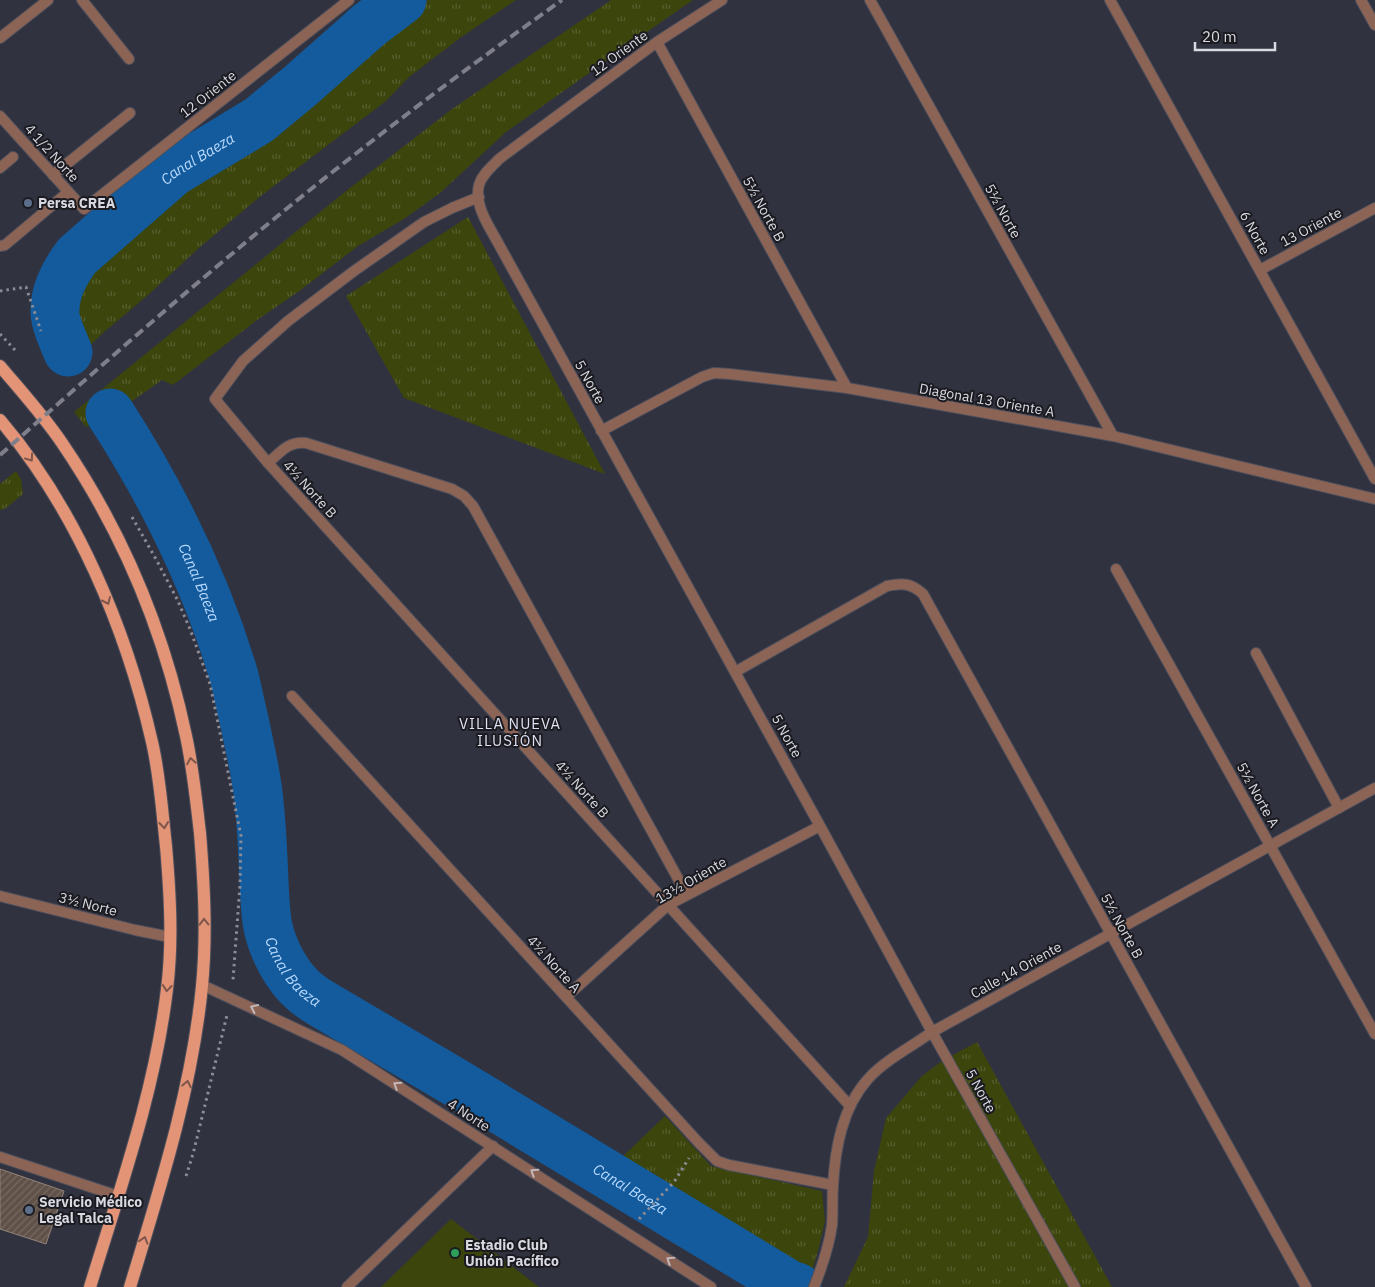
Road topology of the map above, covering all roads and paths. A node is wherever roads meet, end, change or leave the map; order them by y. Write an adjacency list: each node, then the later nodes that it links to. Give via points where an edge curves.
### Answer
1 (48, 0): 9 (street)
2 (82, 0): 11 (street)
3 (349, 0): 20 (street, 12 Oriente)
4 (722, 0): 10 (street, 12 Oriente)
5 (870, 0): 29 (street, 5½ Norte)
6 (1110, 0): 22 (street, 6 Norte)
7 (1361, 0): 8 (street)
8 (1375, 25)
9 (0, 38)
10 (657, 42): 18 (street, 12 Oriente, via 499,159 479,185); 26 (street, 5½ Norte B)
11 (129, 59)
12 (130, 113): 16 (street)
13 (0, 116): 16 (street, 4 1/2 Norte)
14 (13, 157): 15 (street)
15 (0, 168)
16 (53, 175): 17 (street, 4 1/2 Norte)
17 (68, 192): 20 (street, 4 1/2 Norte); 21 (street, via 6,245)
18 (479, 197): 28 (street, 5 Norte, via 493,234); 30 (street, 4½ Norte B, via 424,222 288,321 243,361 215,399)
19 (1375, 208): 22 (street, 13 Oriente)
20 (84, 209)
21 (0, 246)
22 (1260, 270): 31 (street, 6 Norte)
23 (0, 291): 24 (path, via 26,287)
24 (41, 330)
25 (0, 366): 46 (main road, one-way to 25, via 204,877 194,782 187,736 162,645 128,561 85,479 45,420)
26 (847, 388): 28 (street, Diagonal 13 Oriente A, via 714,373); 29 (street, Diagonal 13 Oriente A)
27 (0, 420): 45 (main road, one-way to 45, via 32,462 72,527 114,615 129,656 160,786 169,878)
28 (602, 431): 35 (street, 5 Norte)
29 (1113, 436): 32 (street, Diagonal 13 Oriente A)
30 (268, 463): 41 (street, via 297,442 452,489 464,496 473,506); 43 (street, 4½ Norte B)
31 (1375, 478)
32 (1375, 499)
33 (1116, 569): 40 (street, 5½ Norte A)
34 (1256, 652): 38 (street)
35 (735, 672): 39 (street, 5 Norte); 44 (street, 5½ Norte B, via 887,586 908,584 916,588 923,594)
36 (292, 696): 47 (street, 4½ Norte A)
37 (1375, 788): 38 (street, Calle 14 Oriente)
38 (1339, 808): 40 (street, Calle 14 Oriente)
39 (820, 826): 41 (street, 13½ Oriente); 48 (street, 5 Norte)
40 (1270, 846): 44 (street, Calle 14 Oriente); 49 (street, 5½ Norte A)
41 (687, 894): 43 (street, 13½ Oriente)
42 (0, 896): 45 (street, 3½ Norte)
43 (668, 905): 47 (street, 13½ Oriente); 50 (street, 4½ Norte B)
44 (1110, 934): 48 (street, Calle 14 Oriente); 63 (street, 5½ Norte B)
45 (170, 936): 55 (main road, one-way to 55, via 162,1028 152,1079)
46 (202, 985): 52 (street, 4 Norte, one-way to 46, via 342,1050); 58 (main road, one-way to 46, via 178,1122)
47 (566, 997): 51 (street, 4½ Norte A)
48 (932, 1032): 50 (street, Calle 14 Oriente, via 881,1067); 62 (street, 5 Norte)
49 (1375, 1034)
50 (850, 1106): 54 (street, Calle 14 Oriente, via 839,1138)
51 (699, 1143): 54 (street, 4½ Norte A, via 717,1161 729,1165); 56 (path, via 674,1182)
52 (494, 1146): 56 (street, 4 Norte, one-way to 52); 59 (street)
53 (0, 1157): 55 (street)
54 (832, 1186): 61 (street, Calle 14 Oriente, via 832,1224 825,1260)
55 (118, 1196): 57 (main road)
56 (627, 1232): 60 (street, 4 Norte, one-way to 56)
57 (90, 1287)
58 (130, 1287)
59 (346, 1287)
60 (711, 1287)
61 (814, 1287)
62 (1075, 1287)
63 (1306, 1287)

